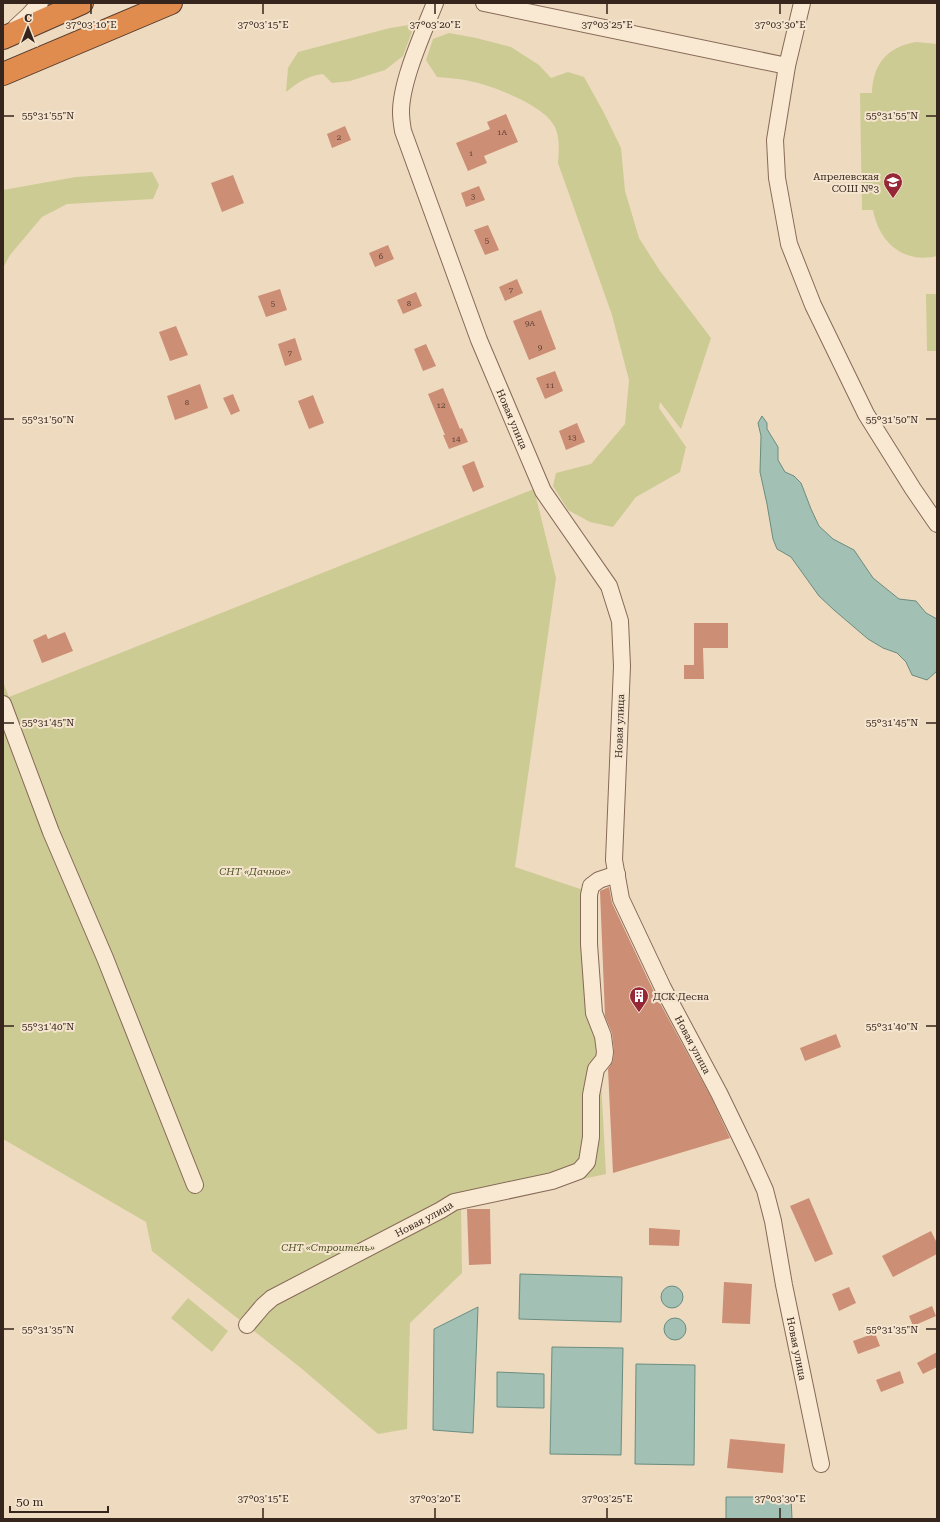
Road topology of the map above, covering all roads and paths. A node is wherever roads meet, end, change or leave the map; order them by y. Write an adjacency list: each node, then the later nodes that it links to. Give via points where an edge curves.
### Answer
1 (40, 3): 7 (street, via 30,15)
2 (82, 3): 7 (highway)
3 (171, 3): 9 (highway)
4 (435, 3): 12 (street, Новая улица, via 411,64 401,112 403,131 479,340 543,491 609,586 620,621 622,666 614,860)
5 (484, 3): 8 (street)
6 (802, 3): 8 (street)
7 (3, 37)
8 (787, 66): 10 (street, via 775,140 777,178 789,244 813,305 866,414 912,489)
9 (3, 74)
10 (937, 524)
11 (3, 704): 13 (street, via 51,832 105,958)
12 (617, 874): 14 (street, Новая улица, via 599,880 591,886 589,895 589,944 594,1013 603,1036 605,1052 596,1069 591,1096 588,1162 579,1171 552,1181 454,1202 272,1298); 15 (street, Новая улица, via 621,899 628,916 719,1093 765,1190)
13 (195, 1185)
14 (247, 1325)
15 (821, 1464)

